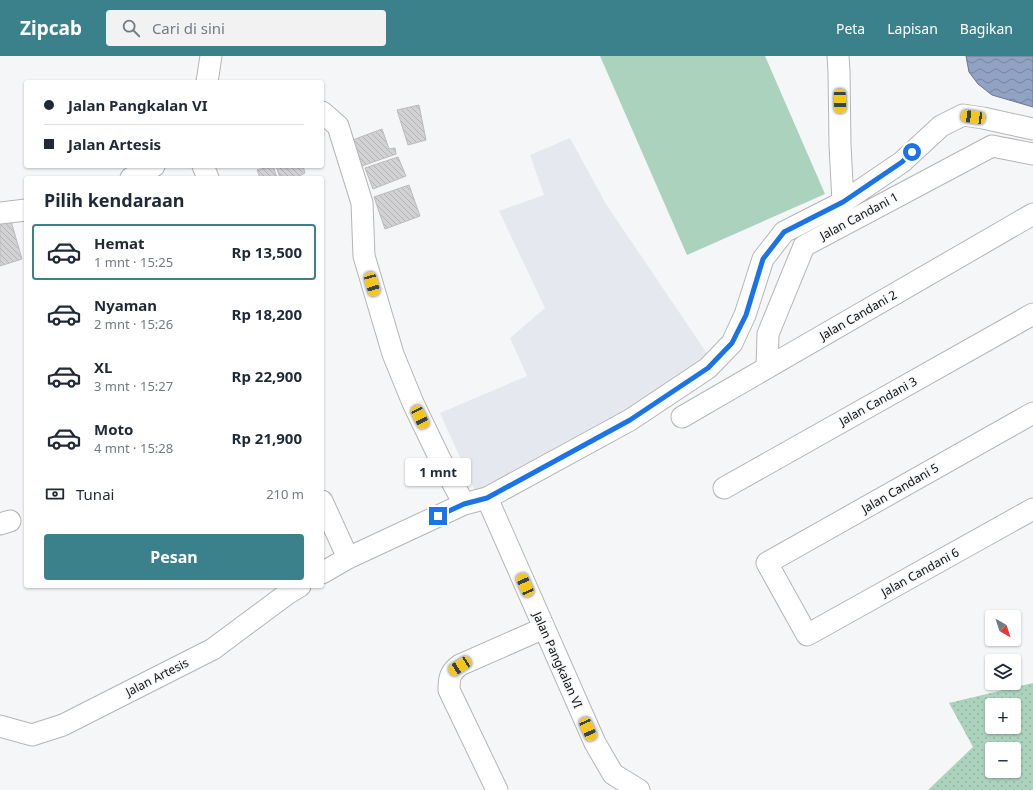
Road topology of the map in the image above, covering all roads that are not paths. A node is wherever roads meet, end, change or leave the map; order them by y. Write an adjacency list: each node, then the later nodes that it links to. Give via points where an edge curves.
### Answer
1 (211, 56): 3 (street)
2 (838, 56): 9 (street)
3 (207, 80)
4 (324, 114): 19 (street, via 338,126 362,203 364,256 393,354 413,403)
5 (1033, 129): 9 (street, via 963,115 941,126 902,162)
6 (1033, 154): 14 (street, Jalan Candani 1, via 992,146 804,246 768,334)
7 (150, 168): 8 (street)
8 (135, 176)
9 (843, 202): 18 (street, via 784,232 763,259 746,315 732,343 708,368 630,420)
10 (24, 210): 11 (street)
11 (0, 213)
12 (1033, 214): 14 (street, Jalan Candani 2)
13 (1033, 314): 17 (street, Jalan Candani 3)
14 (767, 368): 16 (street, Jalan Candani 2)
15 (1033, 413): 26 (street, Jalan Candani 5, via 767,563)
16 (682, 417)
17 (724, 488)
18 (487, 498): 19 (street); 25 (street, Jalan Pangkalan VI)
19 (464, 504): 22 (street)
20 (324, 505): 22 (street)
21 (1033, 509): 26 (street, Jalan Candani 6)
22 (348, 558): 23 (street)
23 (324, 572)
24 (290, 589): 27 (street, Jalan Artesis, via 213,649 63,724 32,735)
25 (544, 628): 28 (street, via 460,666 453,670 449,679 449,690); 29 (street, Jalan Pangkalan VI, via 595,743 613,774)
26 (807, 635)
27 (0, 726)
28 (497, 790)
29 (640, 790)

